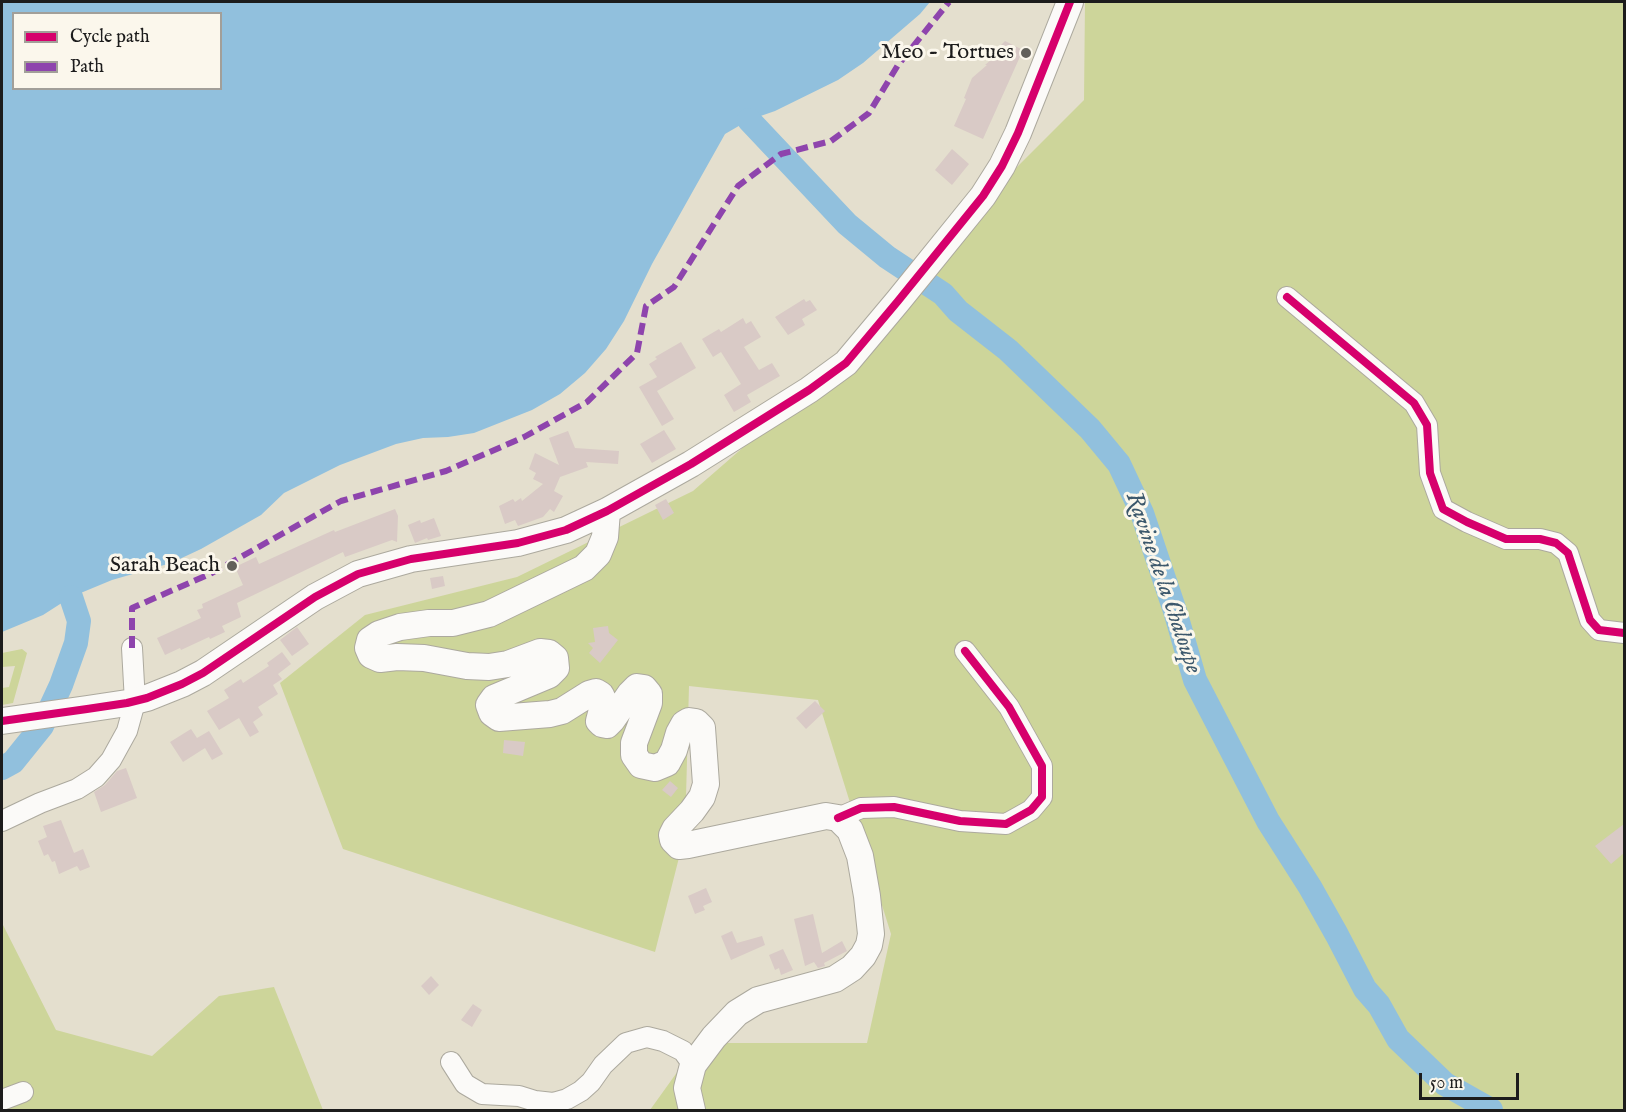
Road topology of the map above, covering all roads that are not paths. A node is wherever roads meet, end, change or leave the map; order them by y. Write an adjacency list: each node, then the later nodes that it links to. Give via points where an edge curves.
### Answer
1 (1070, 2): 3 (main road, via 1002,166 983,196 846,363 691,464)
2 (1287, 297): 4 (street, via 1414,403 1427,425 1430,473 1443,509 1506,539 1556,543 1568,553 1590,620 1599,630)
3 (607, 512): 7 (main road, via 566,530 518,543 411,559 358,574 315,597 203,673); 9 (main road, via 605,537 598,554 584,568 489,614 453,623 400,627 380,634 370,640 371,656 489,667 540,652 555,658 556,668 549,675 494,698 489,705 499,718 562,711 596,692 604,702 599,721 607,725 630,694 637,687 644,688 649,703 634,742 634,755 641,765 656,768 667,763 684,724 696,722 702,728 706,784 702,797 672,835 679,846 826,816)
4 (1624, 633)
5 (132, 648): 7 (street)
6 (965, 651): 9 (street, via 1009,707 1042,766 1042,797 1031,810 1006,824 960,821 894,807 861,808)
7 (131, 703): 8 (main road); 10 (street, via 127,731 96,777)
8 (2, 721)
9 (838, 818): 12 (main road, via 850,830 860,856 871,934 863,956 835,979 758,1000 737,1013)
10 (2, 821)
11 (451, 1062): 12 (street, via 465,1084 482,1094 553,1103 581,1091 626,1043 647,1037 683,1051)
12 (693, 1065): 15 (main road, via 687,1088)
13 (23, 1092): 14 (street)
14 (2, 1100)
15 (692, 1110)

